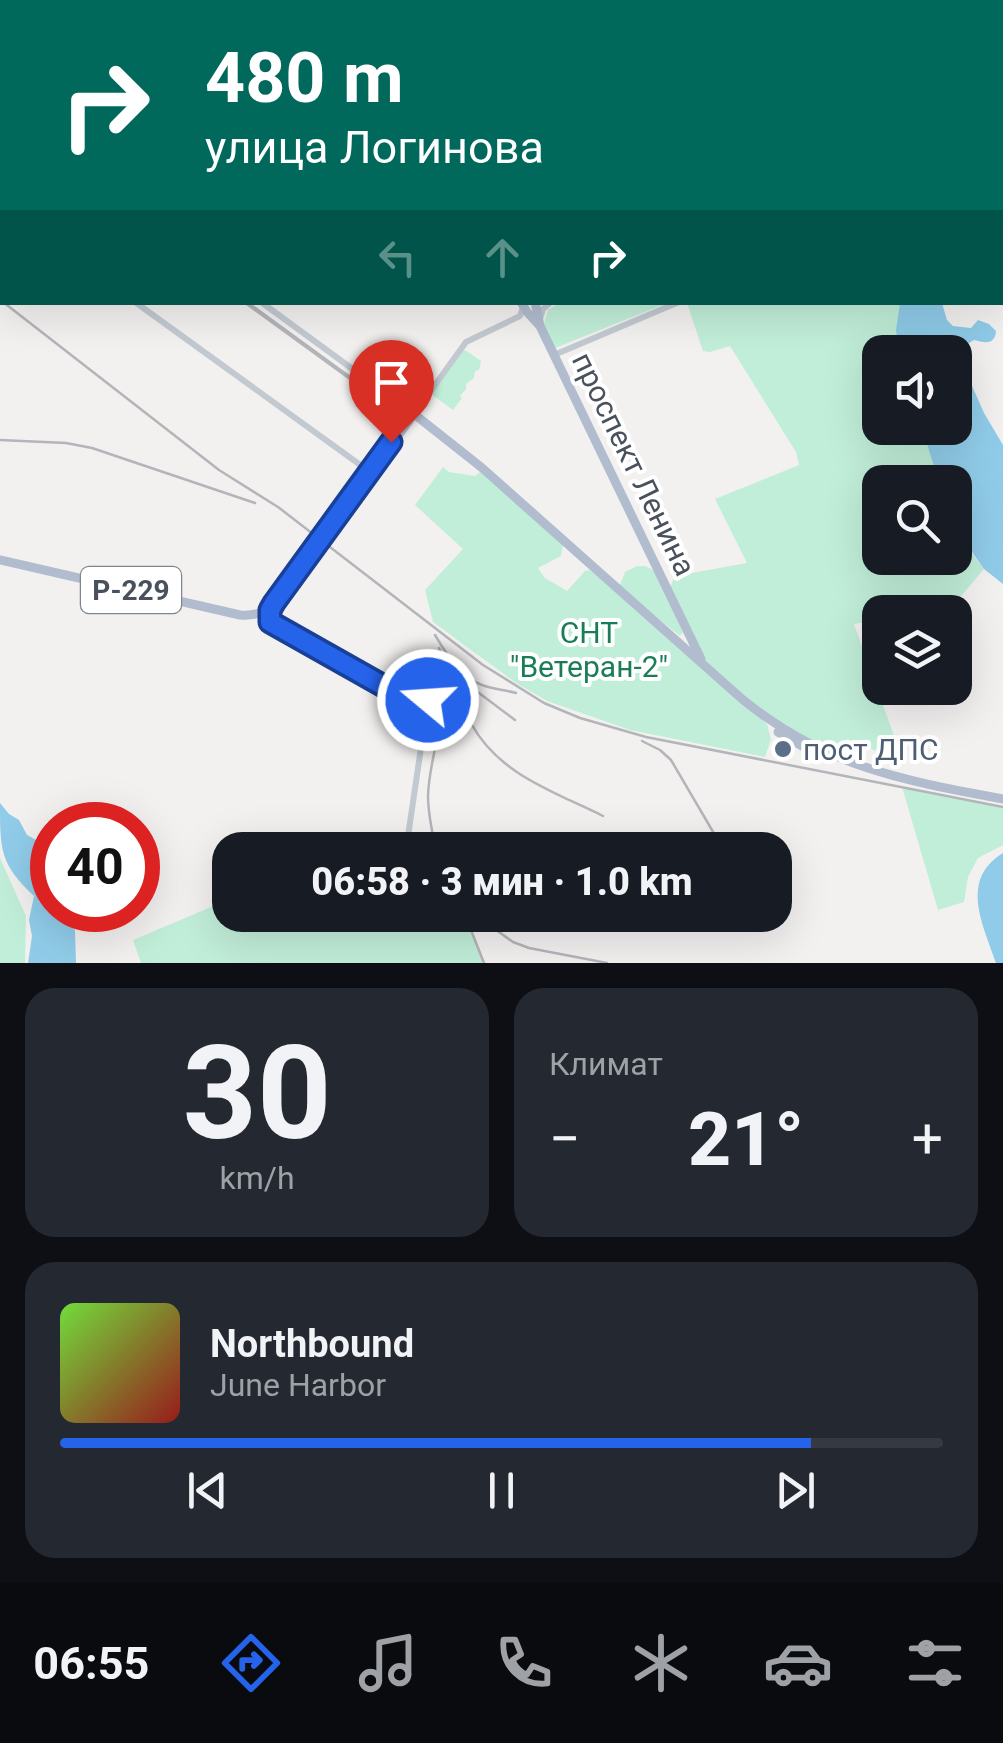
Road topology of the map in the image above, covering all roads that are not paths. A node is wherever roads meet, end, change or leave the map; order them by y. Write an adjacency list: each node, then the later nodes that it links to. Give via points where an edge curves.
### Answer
1 (140, 305): 10 (street)
2 (265, 305): 9 (street)
3 (522, 305): 6 (street, via 520,316); 7 (main road, проспект Ленина)
4 (543, 305): 7 (main road, проспект Ленина)
5 (672, 305): 8 (street)
6 (508, 322): 7 (street, via 524,318); 9 (street, via 466,342)
7 (540, 326): 8 (main road, проспект Ленина)
8 (554, 355): 16 (main road, проспект Ленина)
9 (414, 414): 10 (main road, Р-229); 16 (main road, via 671,636)
10 (370, 472): 12 (main road, Р-229)
11 (0, 560): 14 (main road, Р-229)
12 (274, 603): 13 (main road, Р-229); 15 (street)
13 (263, 612): 14 (main road, Р-229); 15 (street)
14 (248, 615): 15 (street)
15 (270, 622): 18 (street, via 387,688 428,698)
16 (686, 638): 17 (main road, via 708,669 797,741 862,768)
17 (1003, 799)
18 (409, 832)

